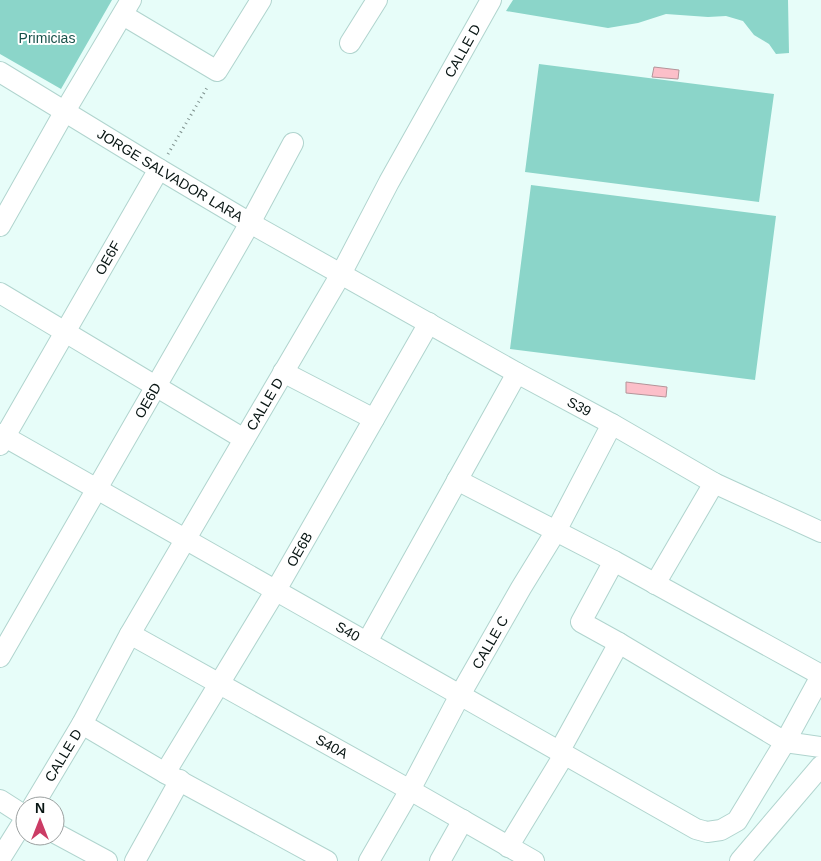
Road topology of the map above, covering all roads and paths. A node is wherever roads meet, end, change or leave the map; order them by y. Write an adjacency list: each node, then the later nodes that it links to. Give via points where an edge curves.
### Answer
1 (261, 0): 6 (street)
2 (377, 0): 5 (street)
3 (491, 0): 13 (street, CALLE D)
4 (127, 8): 6 (street); 8 (street)
5 (350, 42)
6 (217, 71): 10 (path)
7 (0, 72): 8 (street, JORGE SALVADOR LARA)
8 (65, 111): 10 (street, JORGE SALVADOR LARA); 12 (street)
9 (293, 143): 11 (street, OE6D)
10 (158, 169): 11 (street, JORGE SALVADOR LARA); 16 (street, OE6F)
11 (250, 223): 13 (street, JORGE SALVADOR LARA); 19 (street, OE6D)
12 (0, 226)
13 (341, 274): 15 (street, S39); 17 (street, CALLE D)
14 (0, 293): 16 (street)
15 (429, 323): 18 (street, S39); 20 (street, OE6B)
16 (66, 332): 19 (street); 22 (street, OE6F)
17 (283, 372): 20 (street); 23 (street, CALLE D)
18 (517, 373): 21 (street, S39); 24 (street)
19 (156, 386): 23 (street); 26 (street, OE6D)
20 (374, 419): 32 (street, OE6B)
21 (612, 424): 25 (street, S39); 27 (street, CALLE C)
22 (2, 439): 26 (street, S40)
23 (244, 439): 29 (street, CALLE D)
24 (457, 480): 27 (street); 34 (street)
25 (714, 483): 28 (street, S39); 31 (street)
26 (97, 489): 29 (street, S40); 36 (street, OE6D)
27 (556, 532): 30 (street); 39 (street, CALLE C)
28 (821, 532)
29 (185, 539): 32 (street, S40); 33 (street, CALLE D)
30 (614, 561): 31 (street); 35 (street, via 581,622)
31 (655, 584): 37 (street)
32 (276, 590): 34 (street, S40); 38 (street, OE6B)
33 (130, 634): 38 (street, S40A); 40 (street, CALLE D)
34 (367, 642): 39 (street, S40)
35 (619, 643): 41 (street); 43 (street)
36 (0, 657)
37 (821, 675): 41 (street)
38 (219, 682): 45 (street, OE6B); 46 (street, S40A)
39 (460, 695): 43 (street, S40); 46 (street, CALLE C)
40 (82, 724): 45 (street); 47 (street, CALLE D)
41 (785, 742): 42 (street); 43 (street, S40, via 737,821 721,830 707,832 696,829)
42 (821, 747)
43 (562, 753): 53 (street)
44 (821, 766): 61 (street)
45 (173, 777): 56 (street, OE6B); 57 (street)
46 (410, 790): 50 (street, S40A); 58 (street, CALLE C)
47 (39, 796)
48 (0, 800): 49 (street)
49 (15, 811)
50 (463, 820): 53 (street, S40A); 59 (street)
51 (15, 834): 54 (street)
52 (65, 838): 55 (street)
53 (508, 847): 60 (street, S40A)
54 (0, 859)
55 (107, 861)
56 (135, 861)
57 (327, 861)
58 (369, 861)
59 (440, 861)
60 (534, 861)
61 (740, 861)

